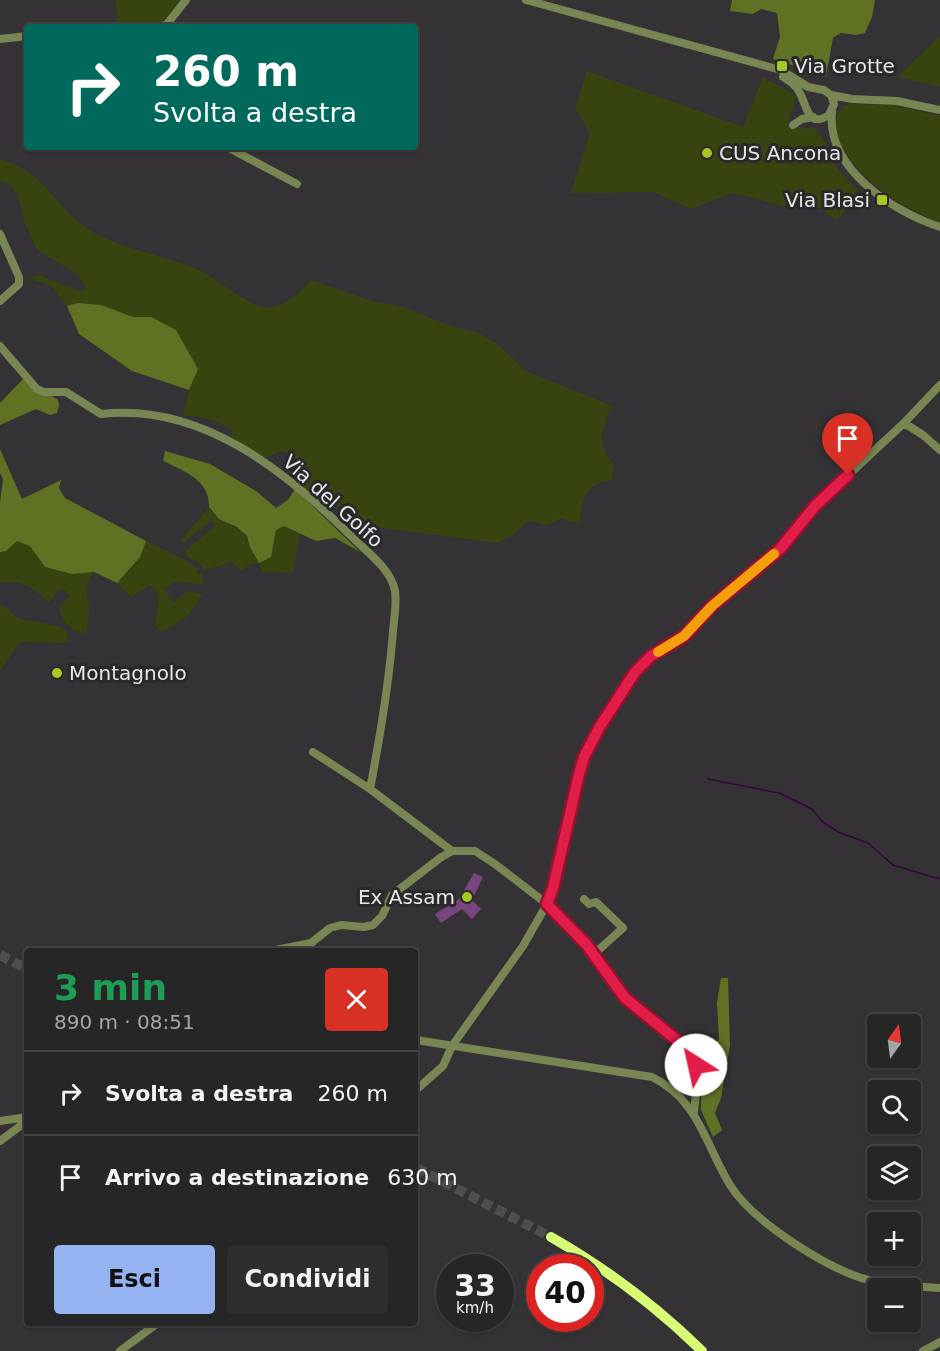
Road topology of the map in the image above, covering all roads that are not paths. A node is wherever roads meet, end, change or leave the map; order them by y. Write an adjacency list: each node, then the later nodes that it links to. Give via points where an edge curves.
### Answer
1 (186, 0): 3 (street)
2 (526, 0): 6 (street)
3 (167, 24)
4 (24, 36): 5 (street)
5 (0, 39)
6 (771, 68): 7 (street); 10 (street, via 796,87)
7 (819, 89): 8 (street); 10 (street, via 810,92)
8 (831, 95): 9 (street); 11 (street)
9 (852, 99): 11 (street); 12 (street, via 897,101)
10 (804, 104): 13 (street); 13 (street, via 793,125 802,119)
11 (833, 110): 13 (street, via 827,117); 14 (street)
12 (940, 111)
13 (816, 118): 14 (street)
14 (833, 139): 17 (street, via 842,159 860,180 914,217)
15 (233, 150): 16 (street)
16 (297, 184)
17 (940, 227)
18 (0, 234): 19 (street, via 20,277 19,284)
19 (0, 301)
20 (0, 346): 25 (street, Via del Golfo, via 37,389 66,392 101,414 125,411 196,425 258,458 291,481 389,575 396,593 392,640)
21 (940, 385): 22 (street)
22 (904, 423): 23 (street); 28 (street, via 815,506 780,549 712,606 684,636 651,656 635,672 584,757)
23 (940, 450)
24 (313, 752): 25 (street)
25 (370, 789): 26 (street)
26 (452, 852): 28 (street, via 475,851); 29 (street, via 392,895 373,925 341,925 330,928 311,943)
27 (584, 899): 30 (street, via 589,904 596,902 623,928)
28 (547, 904): 30 (street); 32 (street, via 523,946)
29 (286, 948)
30 (594, 954): 34 (street, via 630,1004 678,1040 693,1057)
31 (418, 1040): 32 (street)
32 (452, 1046): 33 (street, via 443,1066); 34 (street, via 652,1077 669,1085)
33 (418, 1088)
34 (694, 1112): 40 (street, via 732,1188 777,1232 858,1277)
35 (24, 1119): 36 (street)
36 (0, 1121)
37 (24, 1121): 38 (street)
38 (0, 1141)
39 (551, 1237): 44 (highway, via 626,1284)
40 (940, 1288)
41 (154, 1326): 43 (street)
42 (940, 1342): 45 (street)
43 (120, 1351)
44 (702, 1351)
45 (923, 1351)

